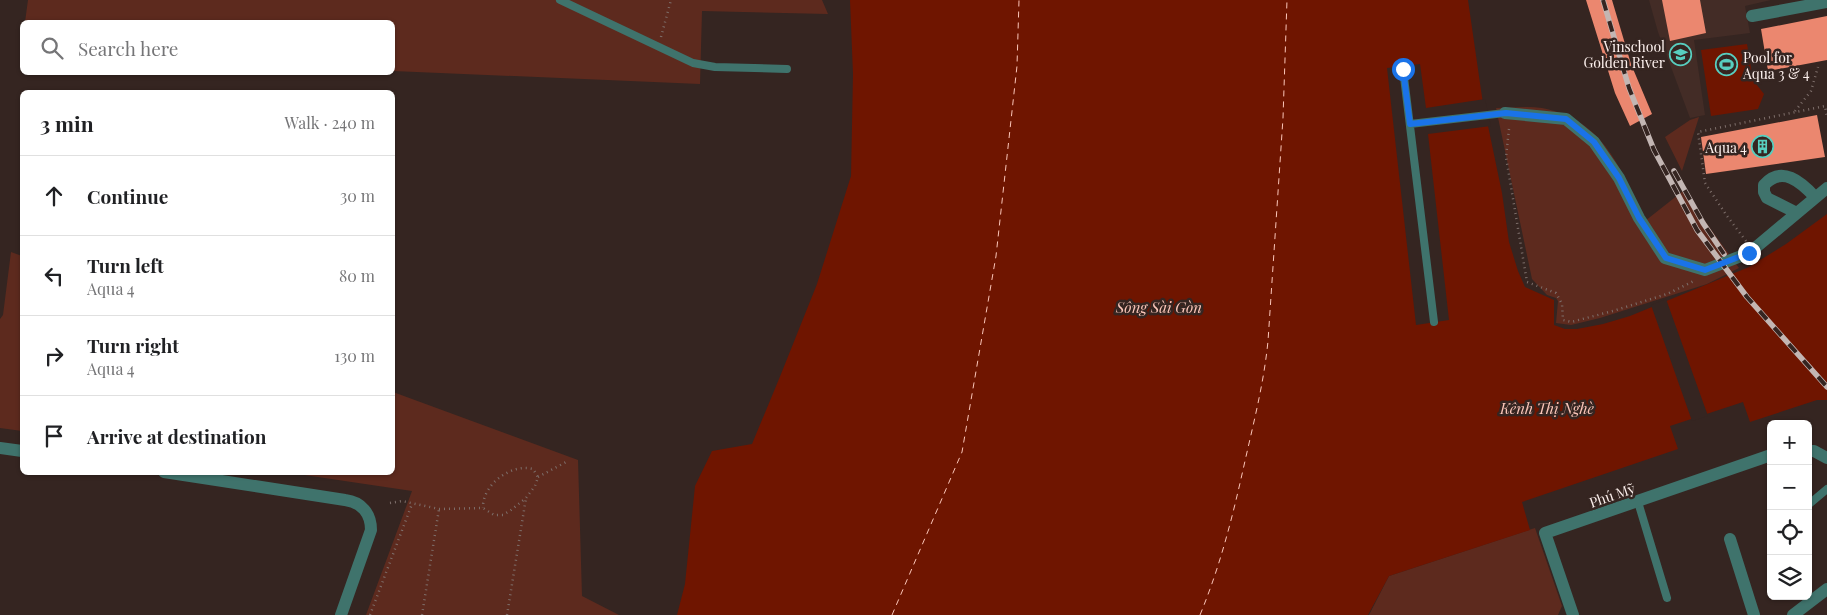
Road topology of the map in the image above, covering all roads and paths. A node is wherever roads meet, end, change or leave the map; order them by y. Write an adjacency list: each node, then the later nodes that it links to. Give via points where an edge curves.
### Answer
1 (560, 0): 5 (lane)
2 (671, 0): 5 (path)
3 (1827, 2): 4 (street)
4 (1752, 16)
5 (657, 47): 7 (lane, via 704,66)
6 (1818, 67): 9 (path, via 1811,91)
7 (787, 69)
8 (1403, 69): 12 (lane)
9 (1794, 112): 11 (path, via 1825,106); 17 (path, via 1698,132 1705,183)
10 (1506, 113): 12 (lane); 16 (street, via 1566,119 1594,142 1666,258 1705,270 1749,253)
11 (1827, 117)
12 (1410, 124): 19 (lane)
13 (1509, 129): 18 (path, via 1506,158 1527,282 1556,293 1562,304 1563,320 1571,322 1667,294)
14 (1827, 188): 15 (street)
15 (1816, 197): 16 (street); 16 (street, via 1790,176 1770,178 1764,185 1767,198)
16 (1797, 213)
17 (1751, 247)
18 (1699, 278)
19 (1434, 322)
20 (0, 448): 21 (street)
21 (20, 451)
22 (1812, 452): 24 (street)
23 (1767, 456): 30 (street, Phú Mỹ)
24 (1827, 458)
25 (568, 461): 27 (path)
26 (184, 475): 41 (street, via 351,500 362,506 369,516 372,530)
27 (538, 477): 29 (path); 34 (path, via 533,469 524,467 509,472 494,483 483,498)
28 (1827, 489): 31 (lane)
29 (526, 498): 34 (path, via 503,515); 44 (path)
30 (1638, 502): 38 (lane); 39 (street, Phú Mỹ, via 1545,533)
31 (1812, 502)
32 (390, 503): 33 (path, via 402,501)
33 (412, 504): 35 (path); 42 (path)
34 (483, 508): 35 (path)
35 (439, 509): 43 (path)
36 (1730, 538): 45 (street)
37 (1827, 589): 40 (street)
38 (1667, 598)
39 (1569, 613)
40 (1797, 614)
41 (341, 615)
42 (370, 615)
43 (422, 615)
44 (507, 615)
45 (1754, 615)

